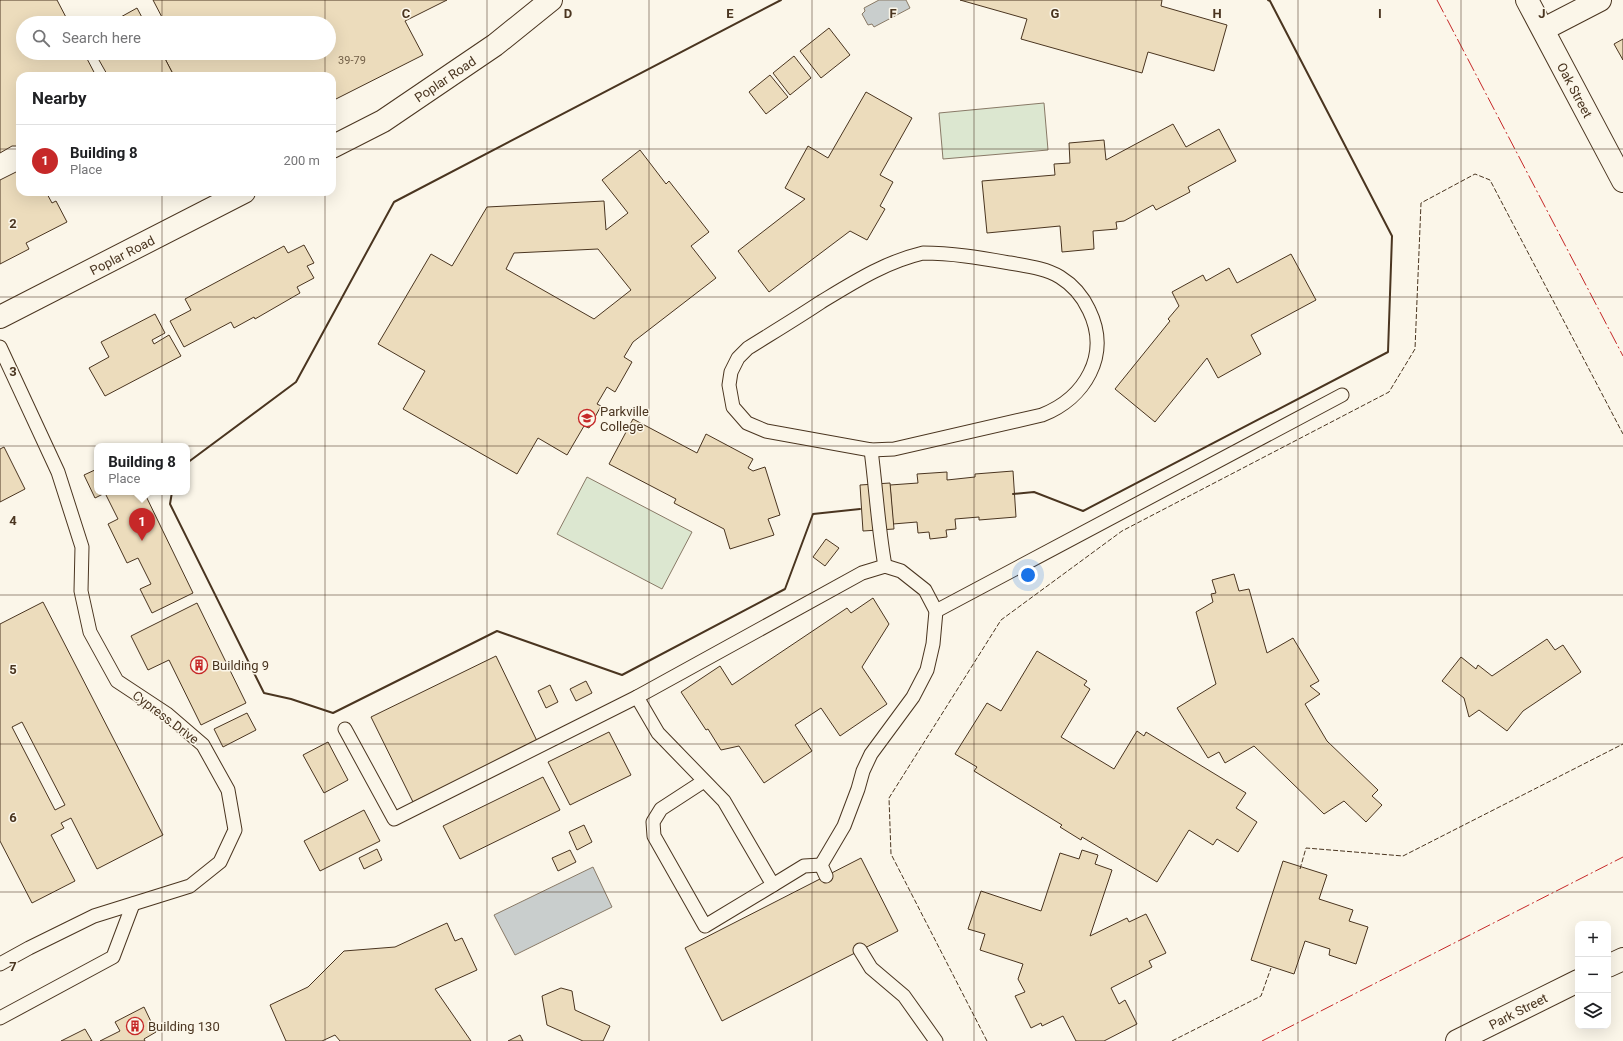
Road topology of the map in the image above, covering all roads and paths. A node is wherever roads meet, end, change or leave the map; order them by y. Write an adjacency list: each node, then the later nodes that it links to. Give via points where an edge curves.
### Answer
1 (550, 0): 5 (street, Poplar Road, via 495,45 382,121)
2 (1527, 0): 4 (street, Oak Street)
3 (1600, 0): 4 (street)
4 (1544, 29): 6 (street, Oak Street)
5 (336, 145)
6 (1623, 181)
7 (236, 196): 8 (street, Poplar Road)
8 (0, 317)
9 (0, 347): 18 (lane, Cypress Drive, via 61,480 82,547 81,591 90,632 117,681 166,714 203,745 228,790 235,830 220,862 190,886)
10 (1342, 395): 13 (lane)
11 (870, 450): 11 (lane, via 766,431 747,423 734,407 730,396 731,372 738,358 748,348 862,277 899,260 923,253 946,253 1036,268 1059,276 1079,293 1092,316 1098,348 1086,379 1068,402 1028,419 928,443); 12 (lane)
12 (885, 566): 13 (lane, via 901,571 926,590); 14 (lane, via 862,573)
13 (936, 611): 17 (lane, via 933,644 927,670 913,697 871,754 844,826 824,870 804,866)
14 (638, 697): 15 (lane, via 394,819); 16 (lane, via 658,733)
15 (345, 729)
16 (704, 781): 17 (lane, via 724,801); 17 (lane, via 662,809 653,822 654,836 705,926)
17 (773, 885)
18 (133, 904): 21 (lane, Cypress Drive, via 94,916); 24 (lane, via 113,957)
19 (860, 950): 25 (lane, via 871,968 904,996)
20 (1623, 958): 22 (street)
21 (0, 964)
22 (1611, 964)
23 (1575, 982): 26 (street, Park Street)
24 (0, 1018)
25 (936, 1041)
26 (1457, 1041)

